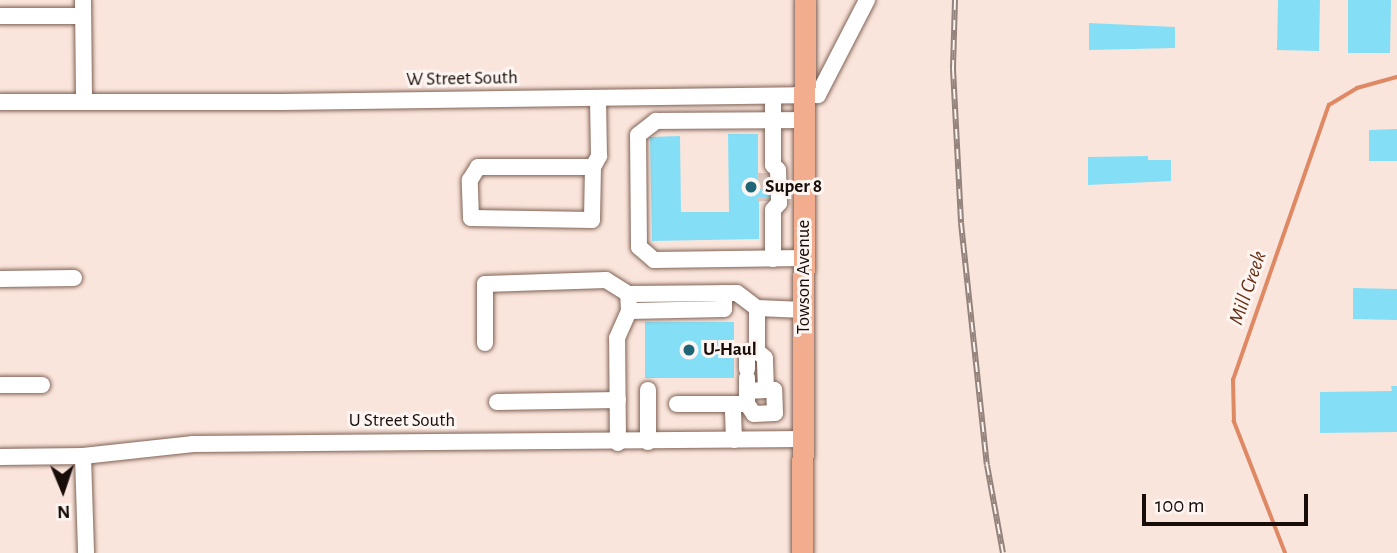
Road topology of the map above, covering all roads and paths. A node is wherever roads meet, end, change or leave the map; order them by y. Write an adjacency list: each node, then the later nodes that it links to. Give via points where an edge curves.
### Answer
1 (805, 0): 6 (main road, Towson Avenue)
2 (867, 0): 6 (street, via 818,95)
3 (83, 8): 4 (street); 8 (street)
4 (0, 16)
5 (773, 96): 6 (street, W Street South); 7 (street, W Street South); 11 (street)
6 (805, 96): 10 (main road, Towson Avenue)
7 (598, 98): 8 (street, W Street South); 12 (street, via 599,156)
8 (84, 101): 9 (street, W Street South)
9 (0, 102)
10 (805, 120): 11 (street); 13 (main road, Towson Avenue)
11 (773, 121): 14 (street, via 769,169 778,170 779,203 770,205); 14 (street, via 656,121 638,135 639,247 654,260)
12 (593, 167): 12 (street, via 478,167 470,180 471,218 592,220)
13 (804, 258): 14 (street); 19 (main road, Towson Avenue)
14 (773, 259)
15 (74, 278): 16 (street)
16 (0, 279)
17 (628, 302): 18 (street, via 737,293); 20 (street, via 607,281 485,284); 27 (street, via 617,338)
18 (757, 308): 19 (street); 21 (street)
19 (804, 310): 30 (main road, Towson Avenue)
20 (485, 343)
21 (757, 351): 24 (street, via 747,355); 26 (street, via 765,358)
22 (0, 385): 23 (street)
23 (42, 385)
24 (744, 389): 26 (street); 26 (street, via 754,414 775,413 774,390); 29 (street); 31 (street)
25 (648, 390): 32 (street)
26 (765, 390)
27 (618, 401): 28 (street); 33 (street)
28 (497, 402)
29 (677, 404)
30 (804, 439): 31 (street, U Street South); 37 (main road, Towson Avenue)
31 (734, 440): 32 (street, U Street South)
32 (648, 442): 33 (street, U Street South)
33 (618, 443): 34 (street, U Street South, via 193,444)
34 (83, 456): 35 (street, U Street South); 36 (street)
35 (0, 457)
36 (86, 553)
37 (802, 553)

